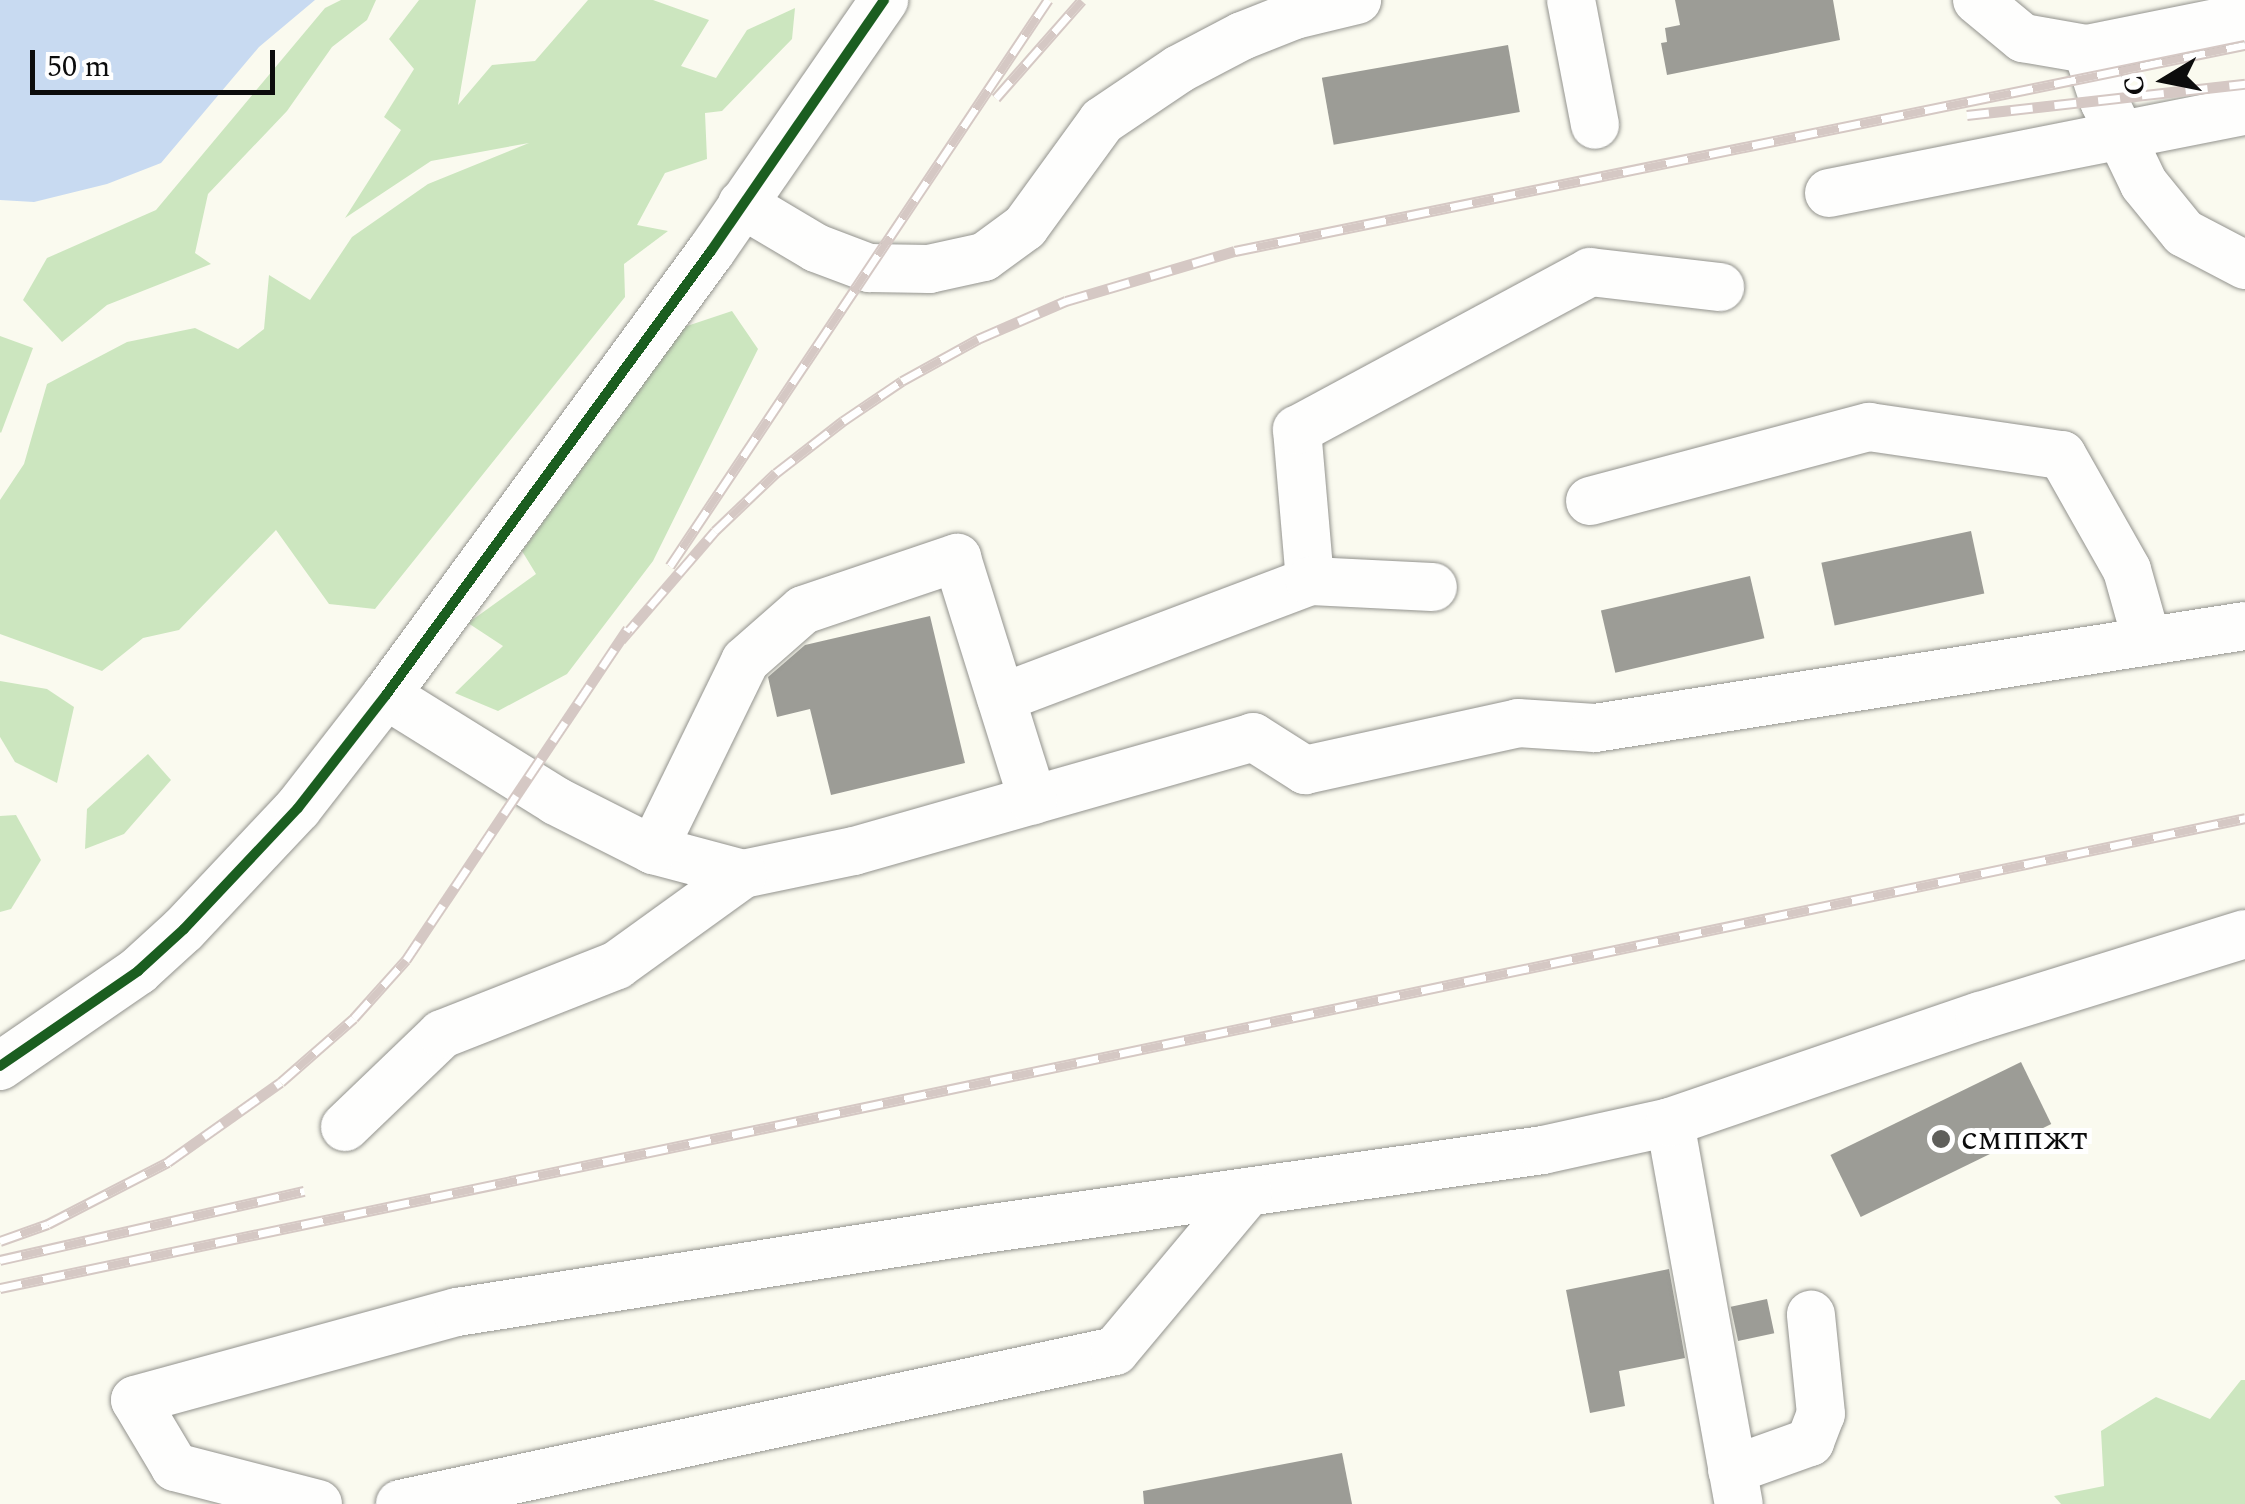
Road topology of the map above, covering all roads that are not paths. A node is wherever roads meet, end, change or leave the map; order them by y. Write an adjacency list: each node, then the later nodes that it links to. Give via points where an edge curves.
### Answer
1 (884, 0): 11 (street)
2 (1357, 0): 11 (street, via 1295,14 1242,36 1102,121 1026,226 971,261 929,269 869,268 816,248)
3 (1570, 0): 8 (street)
4 (1977, 0): 6 (street, via 2023,38)
5 (2245, 16): 6 (street)
6 (2087, 49): 9 (street)
7 (2245, 111): 9 (street)
8 (1595, 125)
9 (2120, 134): 10 (street); 12 (street, via 2144,184 2184,233)
10 (1829, 194)
11 (742, 204): 19 (street)
12 (2245, 265)
13 (1720, 287): 15 (street, via 1590,272 1297,430)
14 (1590, 501): 18 (street, via 1869,428 2062,456 2127,570)
15 (1310, 581): 16 (street); 20 (street)
16 (1433, 587)
17 (2245, 626): 18 (street)
18 (2147, 641): 21 (street, via 1595,728 1518,723 1306,770 1253,738)
19 (386, 694): 22 (street, via 556,801); 25 (street, via 298,808 184,929 138,972)
20 (1001, 698): 21 (street); 22 (street, via 957,558 803,610 745,661)
21 (1034, 800): 23 (street, via 854,851)
22 (653, 850): 23 (street)
23 (743, 874): 27 (street, via 616,965 442,1034)
24 (2245, 934): 26 (street)
25 (0, 1066)
26 (1670, 1122): 28 (street, via 1543,1150); 30 (street)
27 (345, 1127)
28 (1248, 1192): 31 (street, via 457,1312 135,1400 175,1467); 32 (street, via 1115,1351)
29 (1811, 1315): 30 (street, via 1821,1414 1810,1442)
30 (1735, 1487)
31 (318, 1504)
32 (400, 1504)

